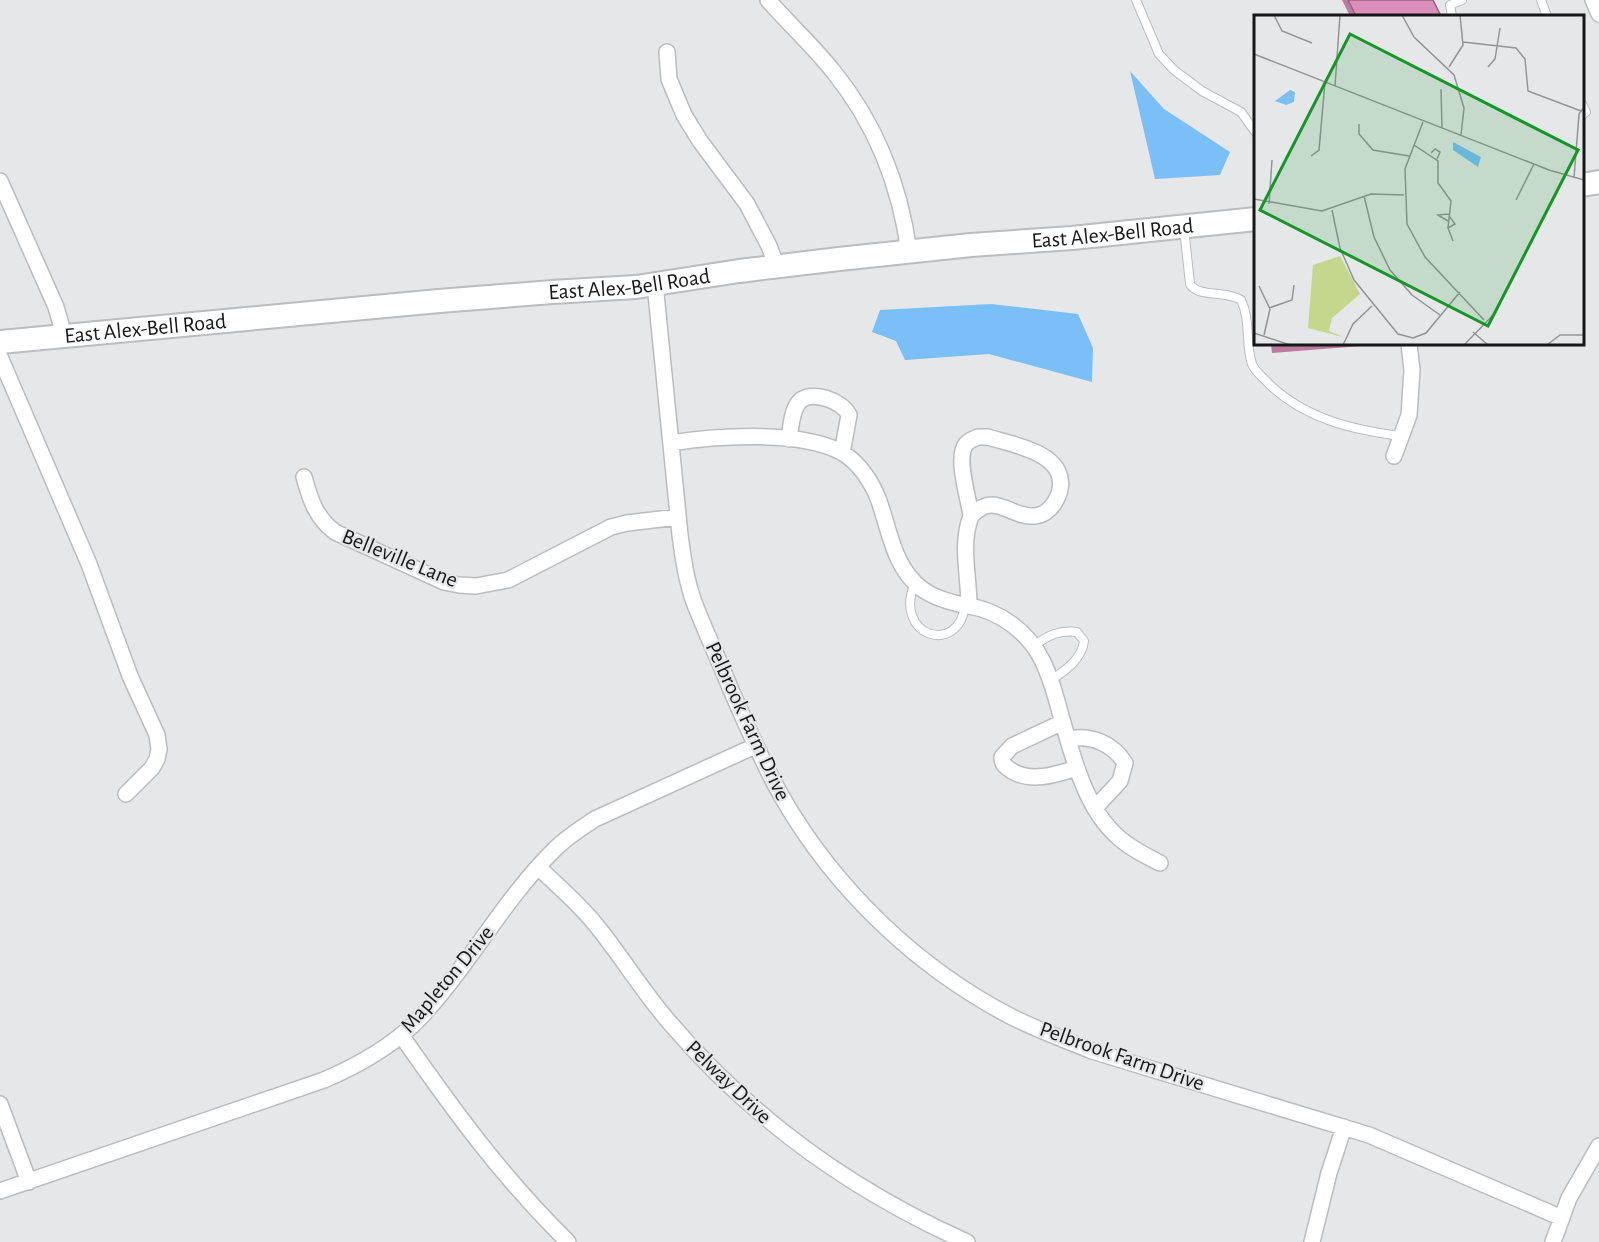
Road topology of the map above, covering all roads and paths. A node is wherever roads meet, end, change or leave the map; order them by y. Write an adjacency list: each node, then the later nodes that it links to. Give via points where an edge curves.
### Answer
1 (768, 0): 16 (street, via 833,70 872,129 895,183)
2 (1136, 0): 10 (lane, via 1159,54 1202,91 1241,112)
3 (1462, 0): 7 (lane, via 1450,5)
4 (1540, 0): 8 (lane)
5 (1593, 0): 6 (street)
6 (1599, 14)
7 (1452, 15)
8 (1547, 15)
9 (667, 52): 17 (street, via 669,79 684,115 747,204)
10 (1254, 130)
11 (0, 181): 19 (street)
12 (1599, 182): 13 (main road)
13 (1584, 185)
14 (1254, 219): 15 (main road, East Alex-Bell Road)
15 (1184, 227): 16 (main road, East Alex-Bell Road); 23 (lane, via 1193,290 1241,300 1253,366 1264,379 1306,412 1364,431)
16 (909, 252): 17 (main road, East Alex-Bell Road)
17 (777, 267): 18 (main road, East Alex-Bell Road)
18 (655, 284): 19 (main road, East Alex-Bell Road); 25 (street, Pelbrook Farm Drive)
19 (64, 335): 20 (main road, East Alex-Bell Road)
20 (0, 342)
21 (1409, 345): 23 (street, via 1412,370 1408,415)
22 (0, 357): 39 (street, via 157,735 157,759)
23 (1401, 436): 27 (street)
24 (789, 440): 25 (street, via 734,436); 26 (street); 26 (street, via 792,419 801,400 817,397 847,409)
25 (671, 443): 30 (street, Pelbrook Farm Drive)
26 (842, 453): 31 (street, via 873,487 894,550)
27 (1394, 456)
28 (304, 477): 30 (street, Belleville Lane, via 316,512 326,526 425,574 459,585 476,586 508,579 623,524)
29 (971, 516): 29 (street, via 977,509 993,505 1035,516 1045,512 1060,493 1055,466 1046,457 988,437 970,440 963,451 963,469); 32 (street, via 967,527)
30 (678, 517): 37 (street, Pelbrook Farm Drive, via 693,600)
31 (915, 583): 32 (street, via 938,598); 32 (lane, via 908,604 925,633 934,636 955,629)
32 (967, 605): 33 (street, via 1008,621)
33 (1034, 646): 34 (street); 34 (lane, via 1053,633 1066,631 1077,632 1084,641 1074,663)
34 (1051, 680): 35 (street)
35 (1063, 722): 36 (street); 38 (street, via 1012,746 1002,762 1017,774 1029,777)
36 (1069, 739): 38 (street); 40 (street, via 1097,740 1125,764 1120,781)
37 (755, 746): 42 (street, Mapleton Drive, via 595,819 570,835); 45 (street, Pelbrook Farm Drive, via 803,830 858,900 928,963 986,1002 1092,1051)
38 (1077, 768): 40 (street)
39 (126, 794)
40 (1096, 807): 41 (street, via 1118,838)
41 (1161, 863)
42 (538, 867): 43 (street, Mapleton Drive, via 443,990); 51 (street, Pelway Drive, via 592,920 670,1024 753,1108 855,1184)
43 (401, 1035): 47 (street, Mapleton Drive, via 374,1055 324,1080); 50 (street, via 486,1152)
44 (0, 1104): 47 (street)
45 (1344, 1127): 49 (street, Pelbrook Farm Drive); 52 (street)
46 (1599, 1146): 49 (street)
47 (29, 1182): 48 (street, Mapleton Drive)
48 (0, 1191)
49 (1562, 1218): 53 (street)
50 (568, 1242)
51 (967, 1242)
52 (1312, 1242)
53 (1553, 1242)

